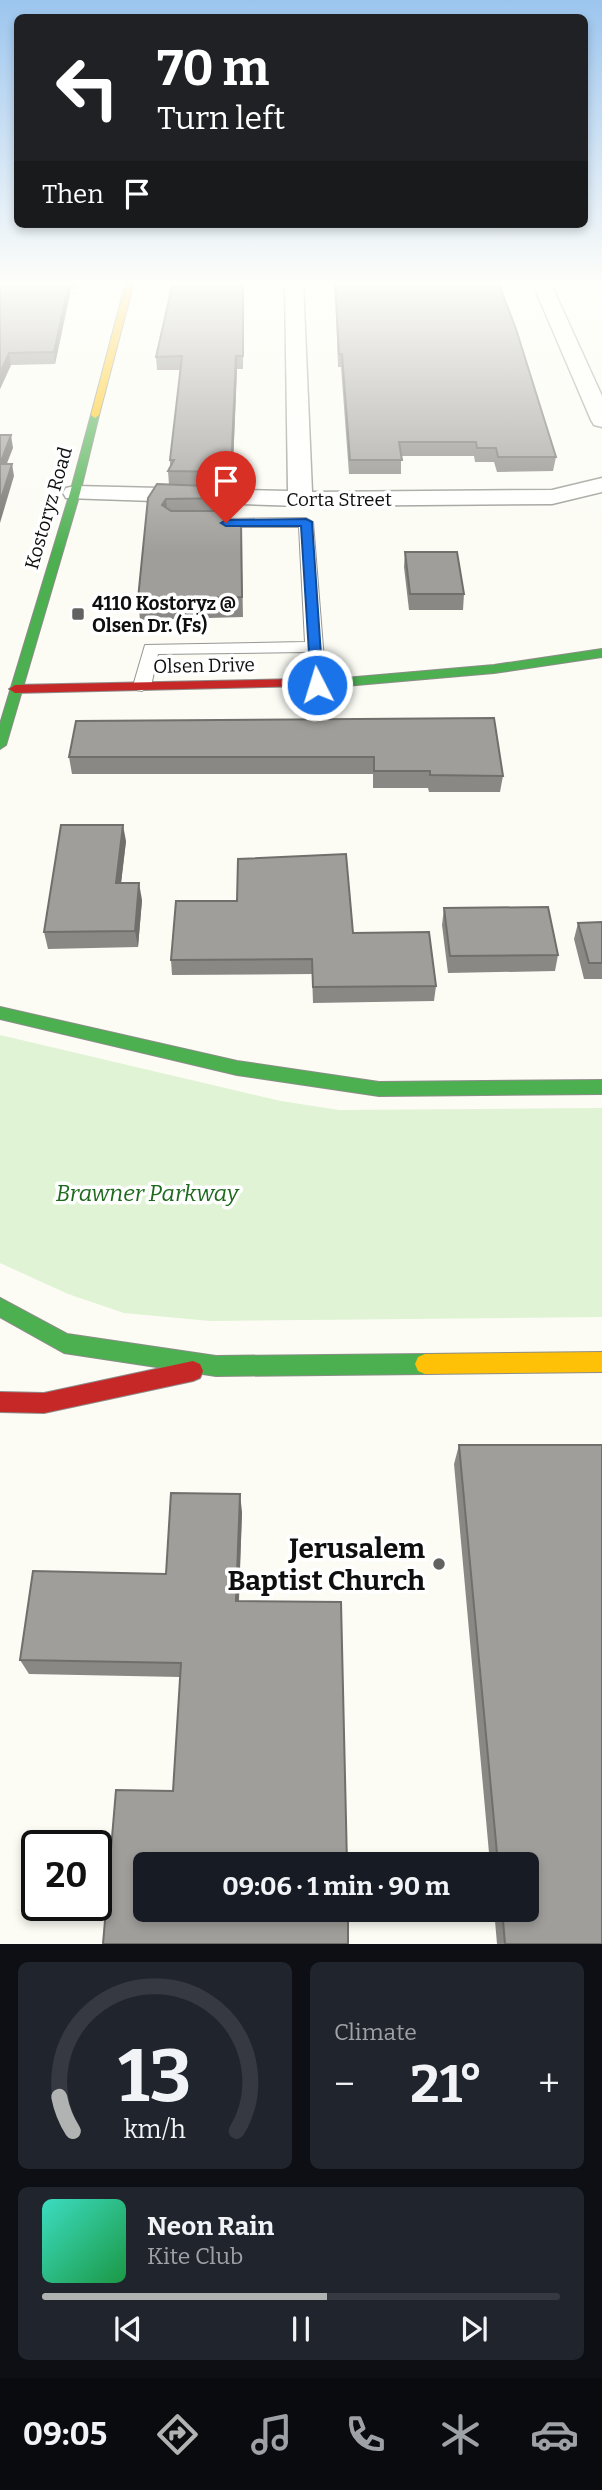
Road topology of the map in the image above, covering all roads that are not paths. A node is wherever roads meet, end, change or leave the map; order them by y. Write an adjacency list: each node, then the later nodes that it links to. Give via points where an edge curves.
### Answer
1 (106, 373): 6 (street, Kostoryz Road)
2 (297, 373): 7 (street)
3 (581, 373): 4 (street)
4 (602, 421)
5 (602, 485): 7 (street, Corta Street, via 552,497)
6 (75, 494): 7 (street, Corta Street); 13 (street, Kostoryz Road)
7 (300, 499)
8 (200, 524): 9 (lane, via 306,522)
9 (314, 647): 11 (lane); 12 (lane, via 151,649)
10 (602, 653): 11 (street, Olsen Drive)
11 (317, 685): 12 (street, Olsen Drive)
12 (142, 687): 13 (street, Olsen Drive)
13 (15, 689): 14 (street, Kostoryz Road)
14 (0, 745)
15 (0, 1013): 16 (street, via 237,1068 379,1089)
16 (602, 1087)
17 (0, 1307): 19 (street, via 64,1343)
18 (602, 1363): 19 (street)
19 (216, 1366): 20 (street, via 44,1403)
20 (0, 1402)

